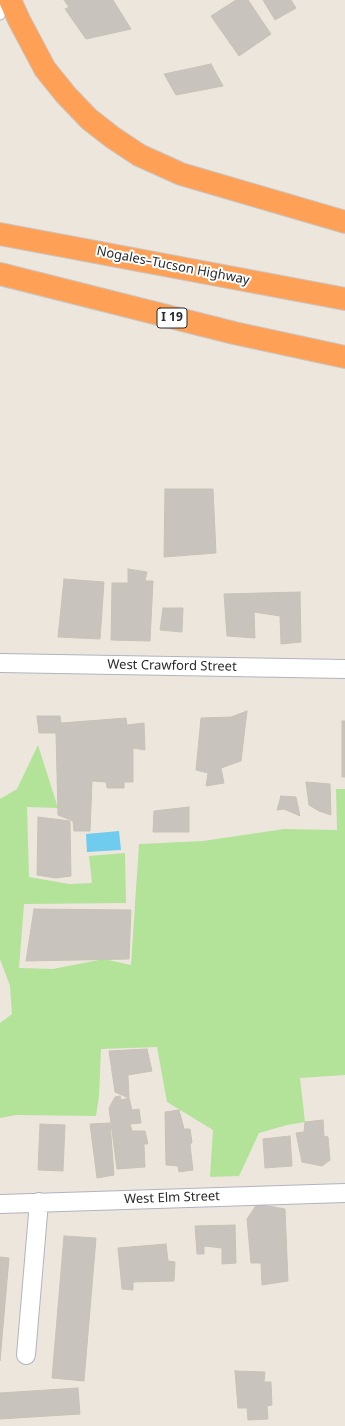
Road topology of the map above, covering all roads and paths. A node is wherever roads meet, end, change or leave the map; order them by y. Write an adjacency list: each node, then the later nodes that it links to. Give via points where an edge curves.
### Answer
1 (3, 0): 3 (lane)
2 (10, 0): 4 (highway, via 45,68 66,96 112,137 139,154 181,174)
3 (0, 15)
4 (345, 222)
5 (0, 234): 7 (highway, Nogales–Tucson Highway)
6 (0, 274): 8 (highway, I 19, via 226,331)
7 (345, 299)
8 (345, 357)
9 (0, 663): 10 (street, West Crawford Street)
10 (345, 669)
11 (345, 1193): 12 (street, West Elm Street)
12 (39, 1202): 13 (street, West Elm Street); 14 (street)
13 (0, 1204)
14 (26, 1355)

